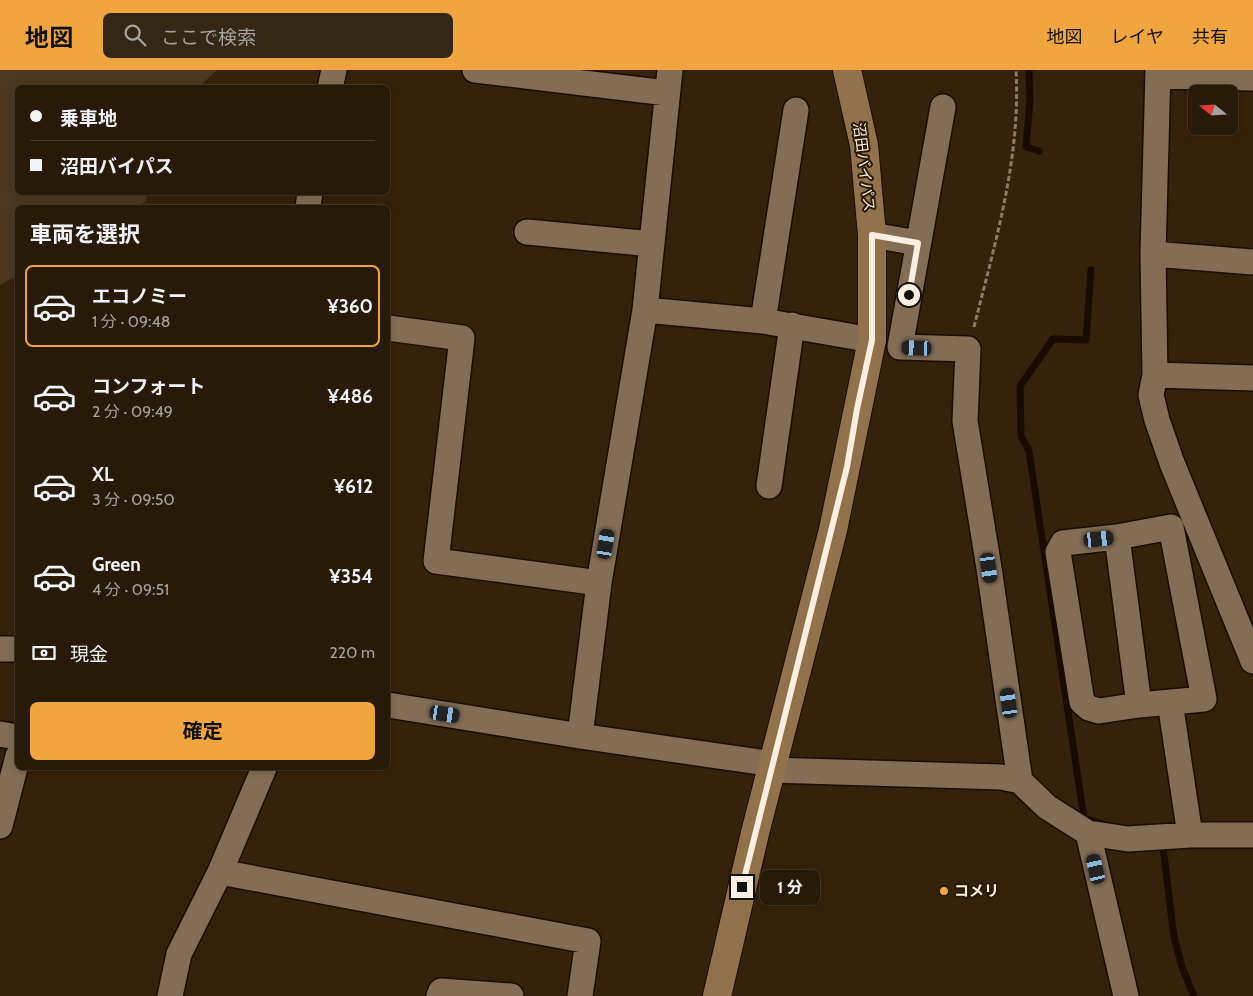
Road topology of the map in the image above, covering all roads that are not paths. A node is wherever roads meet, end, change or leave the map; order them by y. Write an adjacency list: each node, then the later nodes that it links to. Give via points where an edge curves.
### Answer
1 (334, 70): 7 (street)
2 (475, 70): 6 (street)
3 (847, 70): 11 (street, 沼田バイパス, via 864,145)
4 (1158, 73): 5 (street); 14 (street)
5 (1253, 78)
6 (668, 81): 13 (street)
7 (331, 85)
8 (943, 107): 12 (street)
9 (796, 110): 17 (street)
10 (527, 232): 13 (street)
11 (872, 235): 12 (street); 20 (street, 沼田バイパス)
12 (918, 243): 38 (street, via 900,347 968,349 965,422)
13 (652, 244): 16 (street)
14 (1153, 254): 15 (street); 21 (street)
15 (1253, 262)
16 (645, 310): 17 (street); 25 (street)
17 (763, 321): 18 (street)
18 (792, 325): 20 (street); 23 (street)
19 (390, 328): 25 (street, via 462,338 436,561)
20 (872, 340): 35 (street, 沼田バイパス, via 835,521)
21 (1156, 375): 22 (street); 28 (street, via 1151,396 1169,455)
22 (1253, 378)
23 (769, 486)
24 (1117, 537): 29 (street, via 1171,527 1204,700); 31 (street); 31 (street, via 1064,543 1058,552 1082,702 1098,711)
25 (600, 584): 34 (street)
26 (0, 649): 27 (street)
27 (15, 649)
28 (1253, 661)
29 (1170, 702): 31 (street); 42 (street)
30 (390, 704): 34 (street)
31 (1139, 705)
32 (0, 734): 33 (street)
33 (15, 736)
34 (580, 736): 35 (street)
35 (772, 767): 38 (street); 48 (street, 沼田バイパス)
36 (15, 768): 39 (street)
37 (263, 770): 43 (street)
38 (1020, 780): 40 (street, via 1047,807)
39 (0, 826)
40 (1088, 833): 42 (street, via 1128,839); 49 (street)
41 (1253, 835): 42 (street)
42 (1190, 836)
43 (220, 872): 44 (street, via 179,954); 47 (street, via 588,941)
44 (170, 996)
45 (439, 996): 46 (street, via 441,991)
46 (511, 996)
47 (580, 996)
48 (718, 996)
49 (1126, 996)

